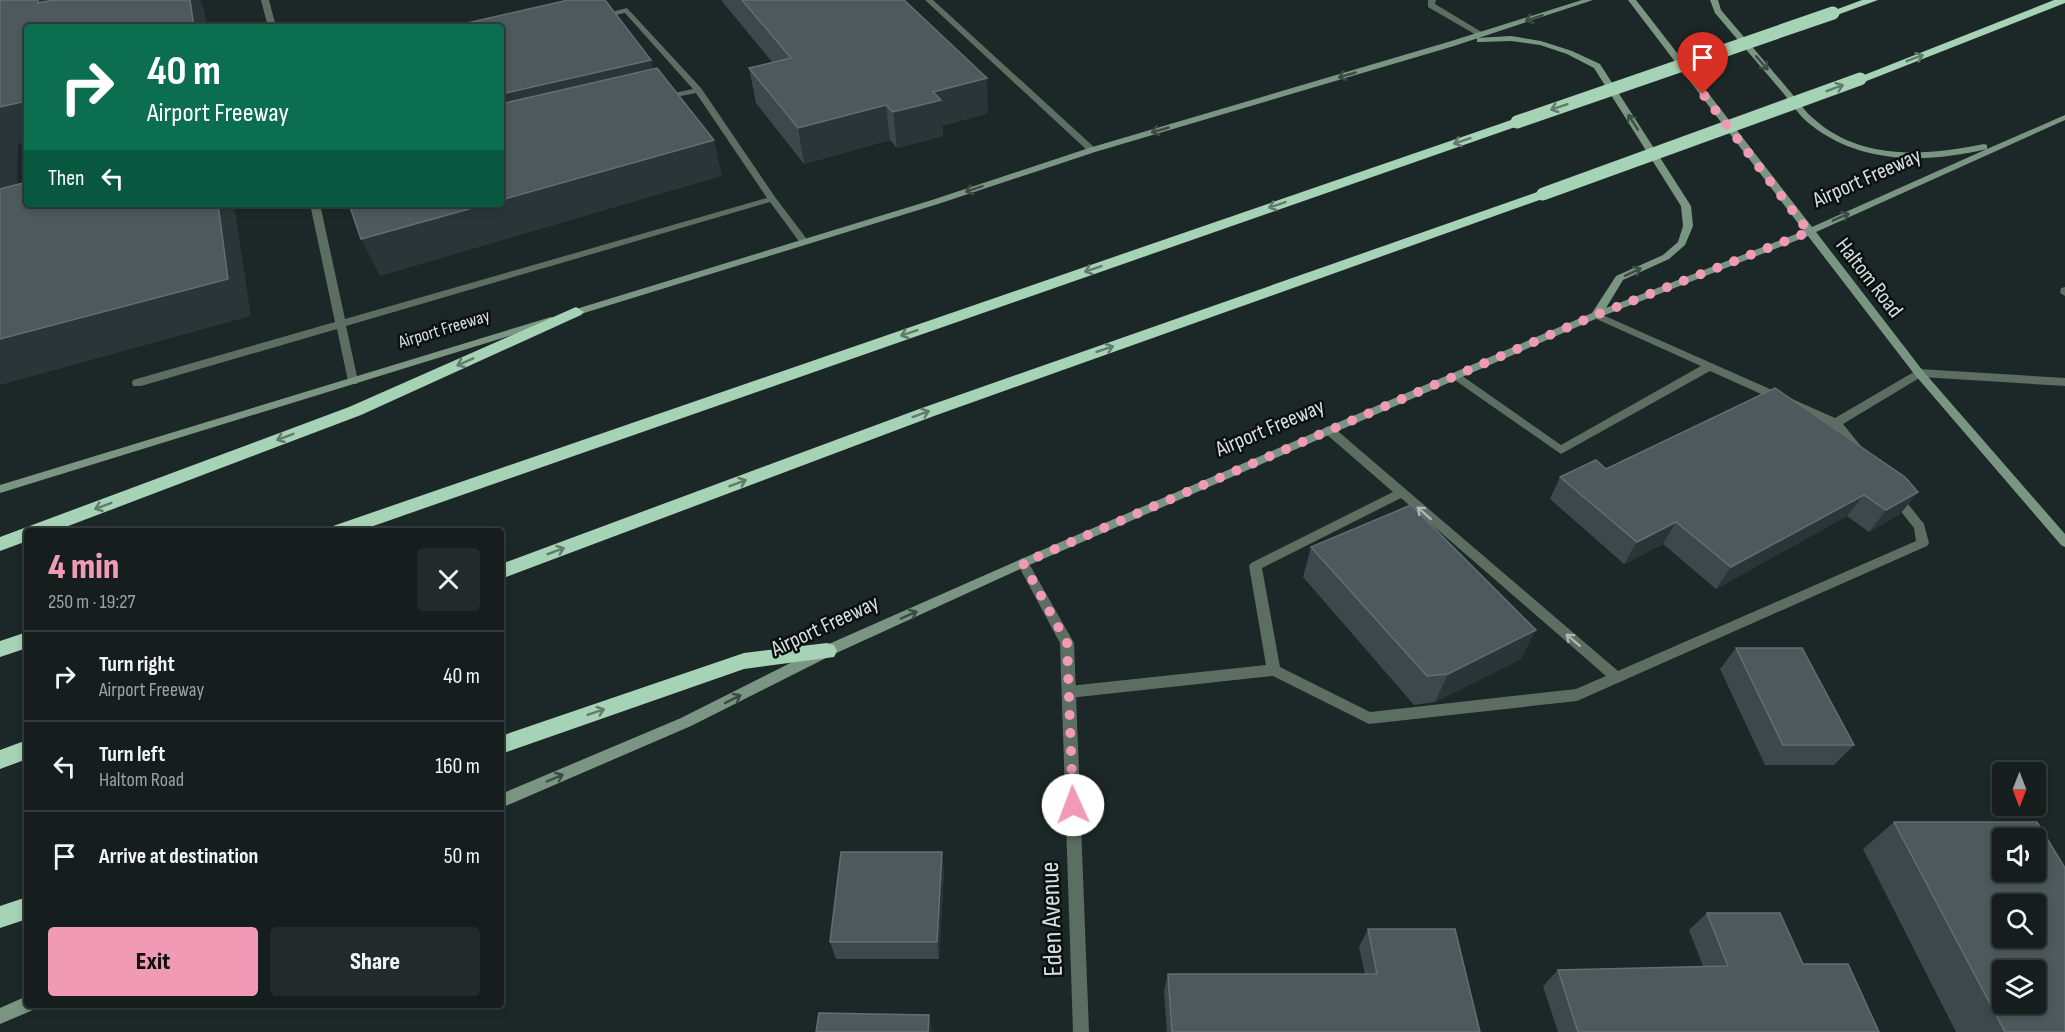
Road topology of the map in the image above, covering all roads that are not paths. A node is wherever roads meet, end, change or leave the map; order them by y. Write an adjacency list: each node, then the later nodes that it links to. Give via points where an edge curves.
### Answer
1 (266, 0): 10 (street)
2 (929, 0): 17 (street)
3 (1432, 0): 11 (street, via 1431,5)
4 (1589, 0): 11 (main road, Airport Freeway, one-way to 11)
5 (1632, 0): 20 (main road, Haltom Road)
6 (1714, 0): 16 (main road, one-way to 16, via 1718,11 1813,123 1848,143 1873,152 1917,157 1940,157)
7 (1873, 0): 38 (highway, one-way to 38, bridge)
8 (2064, 0): 43 (highway, one-way to 8, bridge, via 928,412 1860,79)
9 (593, 17): 13 (street, via 627,10)
10 (271, 24)
11 (1481, 34): 12 (main road, Airport Freeway)
12 (1451, 44): 17 (main road, Airport Freeway, one-way to 17); 23 (main road, one-way to 12, via 1619,278 1666,256 1682,243 1688,226 1686,206 1597,66 1578,54 1534,41 1488,39)
13 (698, 90): 14 (street); 18 (street)
14 (652, 101)
15 (2065, 117): 16 (main road, Airport Freeway)
16 (2007, 143): 20 (main road, Airport Freeway, one-way to 16)
17 (1092, 150): 21 (main road, Airport Freeway, one-way to 21)
18 (772, 199): 21 (street); 24 (street)
19 (316, 207): 24 (street)
20 (1809, 232): 23 (main road, Airport Freeway); 26 (main road, Haltom Road)
21 (804, 242): 22 (main road, Airport Freeway)
22 (576, 312): 28 (main road, Airport Freeway); 37 (highway, one-way to 37, via 355,411)
23 (1596, 315): 25 (street); 27 (main road, Airport Freeway)
24 (342, 325): 28 (street); 30 (street)
25 (1710, 366): 27 (street, via 1561,450); 31 (street)
26 (1919, 373): 29 (street); 31 (street); 40 (main road, Haltom Road)
27 (1454, 376): 32 (main road, Airport Freeway)
28 (353, 381): 35 (main road, Airport Freeway)
29 (2065, 382)
30 (136, 383)
31 (1836, 423): 33 (street)
32 (1329, 430): 36 (street); 42 (main road, Airport Freeway)
33 (1864, 458)
34 (1886, 484): 48 (street, via 1920,527 1923,543)
35 (0, 489)
36 (1401, 493): 47 (street, via 1255,566); 48 (street, one-way to 36)
37 (44, 528)
38 (348, 528)
39 (24, 535): 41 (highway)
40 (2065, 542)
41 (0, 544)
42 (1023, 563): 46 (main road, Airport Freeway, one-way to 42); 49 (street, Eden Avenue, via 1067,643)
43 (504, 571)
44 (24, 641): 45 (highway)
45 (0, 649)
46 (827, 651): 50 (highway, one-way to 46, via 744,661); 53 (main road, Airport Freeway, one-way to 46, via 686,722)
47 (1274, 670): 48 (street, via 1369,718 1577,695); 49 (street)
48 (1617, 678)
49 (1070, 692): 58 (street, Eden Avenue)
50 (504, 744)
51 (24, 750): 52 (highway)
52 (0, 760)
53 (504, 800)
54 (24, 909): 55 (highway)
55 (0, 917)
56 (24, 1005): 57 (main road)
57 (0, 1016)
58 (1081, 1032)

